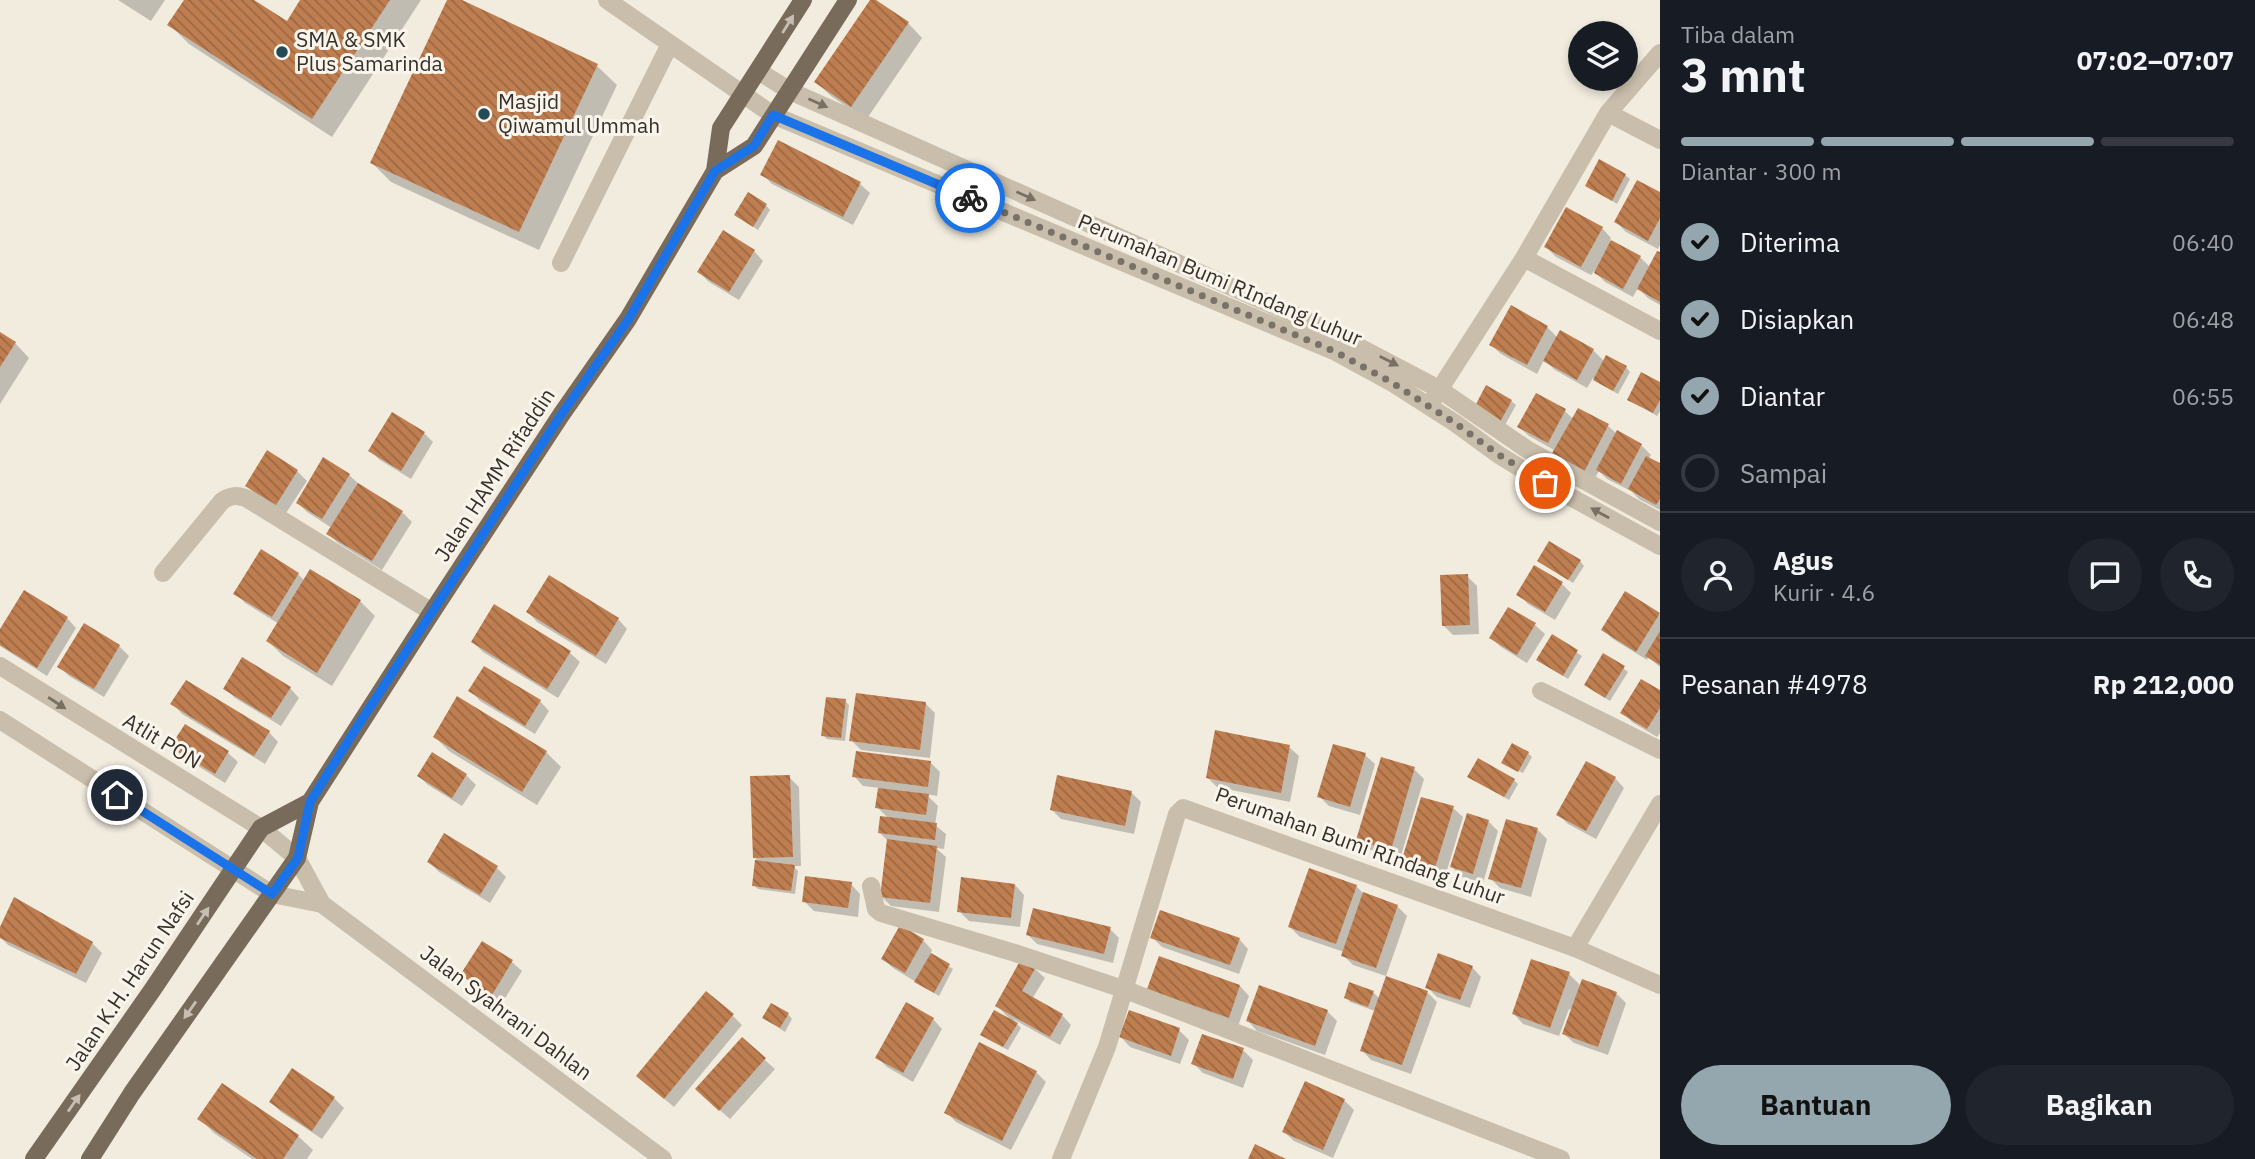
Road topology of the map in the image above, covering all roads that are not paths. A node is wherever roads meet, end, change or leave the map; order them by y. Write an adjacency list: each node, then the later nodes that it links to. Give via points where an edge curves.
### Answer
1 (607, 0): 4 (street, Perumahan Bumi RIndang Luhur)
2 (803, 0): 6 (main road, Jalan HAMM Rifaddin, one-way to 2)
3 (848, 0): 7 (main road, Jalan HAMM Rifaddin)
4 (670, 44): 8 (street, Perumahan Bumi RIndang Luhur); 14 (street)
5 (1660, 53): 9 (street)
6 (758, 71): 7 (street); 8 (main road, Jalan HAMM Rifaddin)
7 (790, 91): 10 (main road, Jalan HAMM Rifaddin); 16 (street, one-way to 16, via 1317,325)
8 (742, 94): 10 (street, Perumahan Bumi RIndang Luhur); 12 (main road, Jalan HAMM Rifaddin, via 722,128)
9 (1608, 113): 11 (street); 13 (street)
10 (773, 115): 12 (main road, Jalan HAMM Rifaddin, via 754,146); 17 (street, Perumahan Bumi RIndang Luhur, via 1336,352)
11 (1660, 140)
12 (715, 171): 21 (main road, Jalan HAMM Rifaddin, via 628,320)
13 (1524, 258): 15 (street); 16 (street)
14 (561, 263)
15 (1660, 331)
16 (1439, 389): 17 (street); 18 (street, via 1528,450)
17 (1429, 407): 19 (street, Perumahan Bumi RIndang Luhur, one-way to 17, via 1533,476)
18 (1660, 522)
19 (1660, 546)
20 (163, 572): 21 (street, via 222,501 238,495)
21 (432, 612): 26 (main road, Jalan HAMM Rifaddin)
22 (0, 666): 28 (street, Atlit PON, one-way to 28)
23 (1541, 691): 25 (street)
24 (0, 720): 30 (street)
25 (1660, 750)
26 (310, 802): 28 (main road, Jalan HAMM Rifaddin); 29 (main road, Jalan HAMM Rifaddin)
27 (1660, 804): 34 (street)
28 (261, 828): 29 (street, Atlit PON); 30 (main road, Jalan K.H. Harun Nafsi)
29 (298, 858): 32 (main road); 33 (street, Jalan Syahrani Dahlan)
30 (233, 870): 32 (street); 37 (main road, Jalan K.H. Harun Nafsi, one-way to 30)
31 (871, 886): 36 (street, via 881,913)
32 (272, 894): 33 (street, Jalan Syahrani Dahlan); 38 (main road, one-way to 38)
33 (322, 904): 39 (street, Jalan Syahrani Dahlan)
34 (1575, 948): 35 (street, Perumahan Bumi RIndang Luhur); 36 (street, Perumahan Bumi RIndang Luhur, via 1183,808 1177,814)
35 (1660, 985)
36 (1126, 990): 40 (street); 41 (street)
37 (34, 1159)
38 (90, 1159)
39 (663, 1159)
40 (1061, 1159)
41 (1561, 1159)

